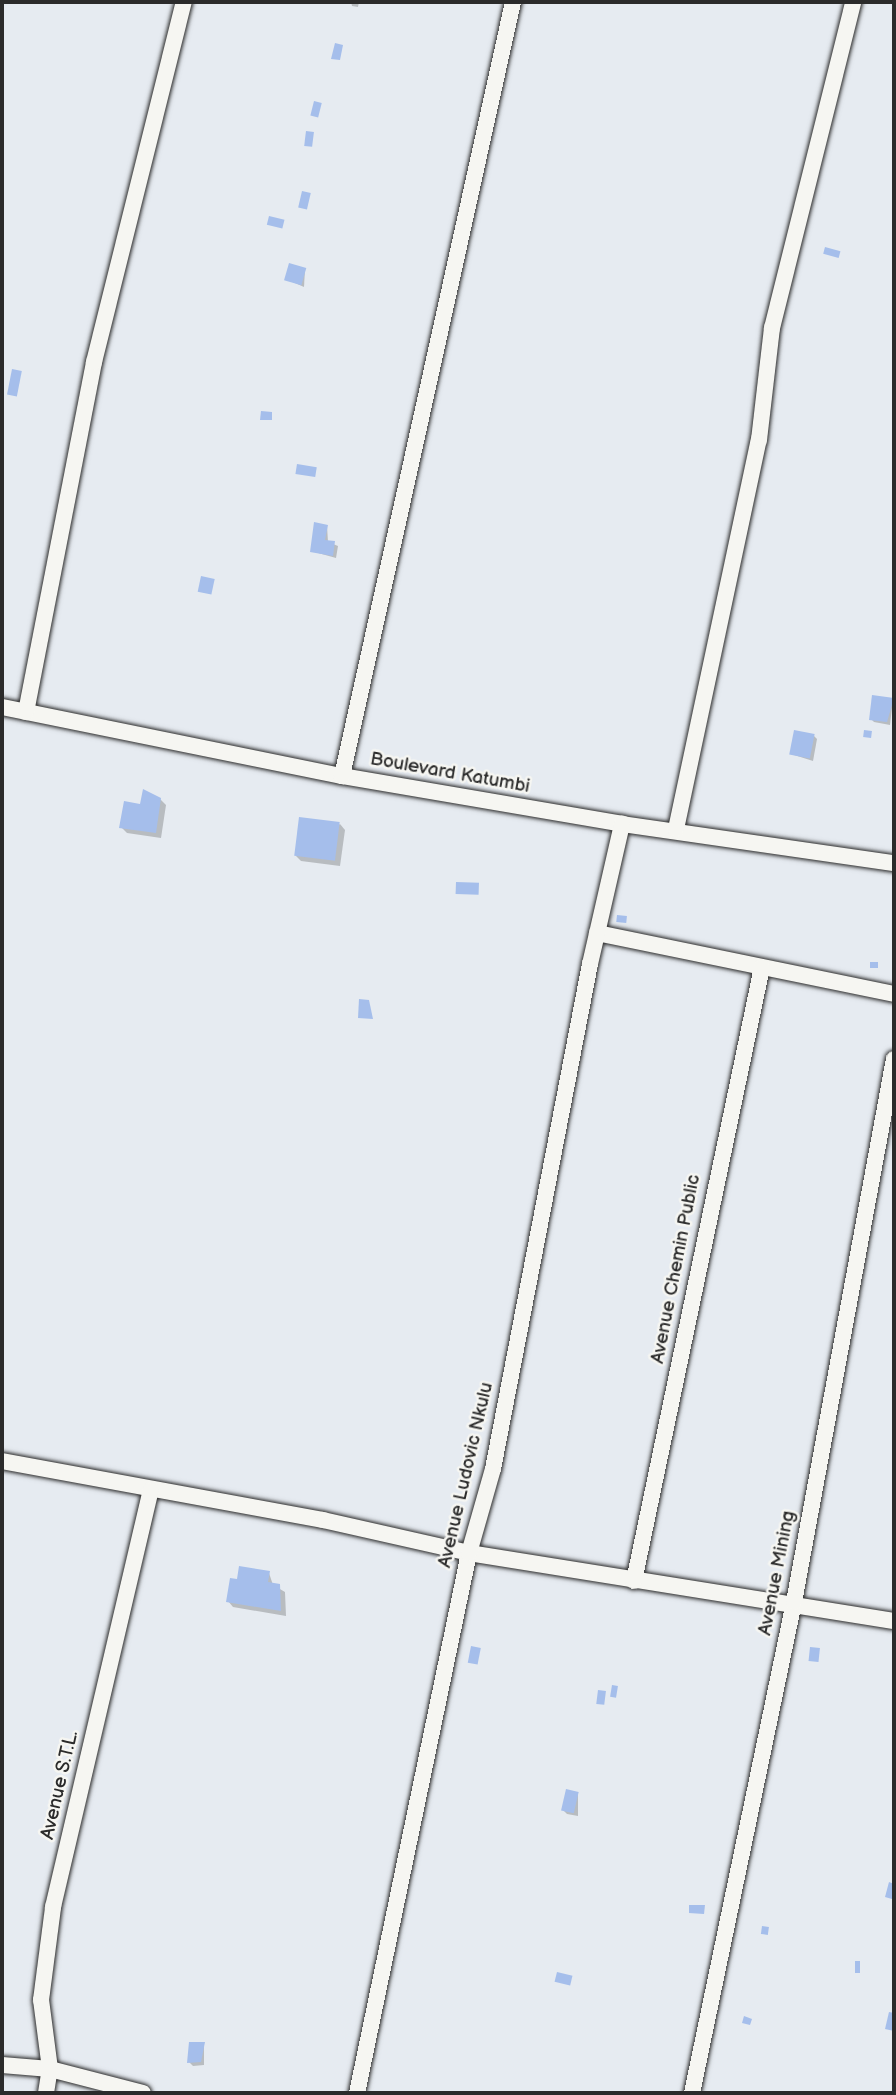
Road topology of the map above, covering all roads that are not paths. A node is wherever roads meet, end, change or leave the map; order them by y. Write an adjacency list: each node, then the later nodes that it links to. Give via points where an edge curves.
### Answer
1 (184, 2): 5 (street, via 91,375)
2 (513, 2): 6 (street)
3 (853, 2): 8 (street, via 772,328 759,440)
4 (2, 707): 5 (street, Boulevard Katumbi)
5 (26, 712): 6 (street, Boulevard Katumbi)
6 (342, 776): 7 (street, Boulevard Katumbi)
7 (622, 824): 8 (street, Boulevard Katumbi); 10 (street, Avenue Ludovic Nkulu)
8 (676, 829): 9 (street, Boulevard Katumbi)
9 (894, 863)
10 (597, 933): 11 (street); 16 (street, Avenue Ludovic Nkulu, via 493,1469)
11 (762, 967): 12 (street); 17 (street, Avenue Chemin Public)
12 (894, 994)
13 (894, 1059): 18 (street, Avenue Mining)
14 (2, 1461): 15 (street)
15 (151, 1490): 16 (street, via 323,1520); 21 (street, Avenue S.T.L., via 52,1907 41,2000)
16 (469, 1553): 17 (street); 24 (street, Avenue Ludovic Nkulu)
17 (634, 1581): 18 (street)
18 (794, 1602): 19 (street); 25 (street, Avenue Mining)
19 (894, 1621)
20 (2, 2065): 21 (street)
21 (50, 2069): 22 (street, Avenue S.T.L.); 23 (street)
22 (46, 2093)
23 (143, 2093)
24 (357, 2093)
25 (692, 2093)

